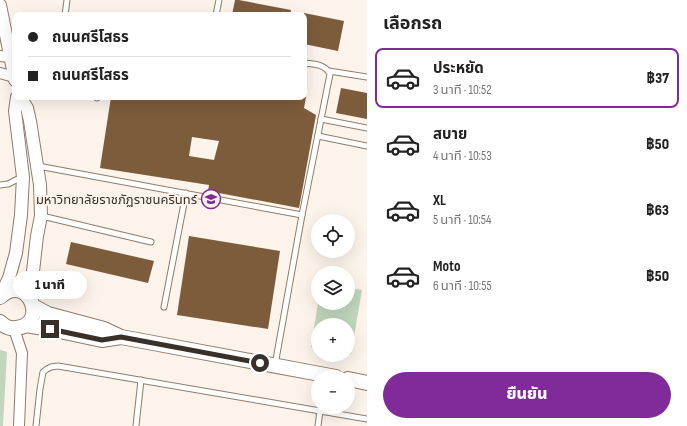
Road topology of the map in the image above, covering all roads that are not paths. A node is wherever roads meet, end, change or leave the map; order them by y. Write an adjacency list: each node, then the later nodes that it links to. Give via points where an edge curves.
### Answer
1 (68, 0): 4 (lane)
2 (219, 0): 5 (lane)
3 (0, 5): 6 (street)
4 (66, 12)
5 (217, 12)
6 (5, 57): 9 (street)
7 (307, 63): 8 (lane, via 324,66)
8 (329, 71): 12 (lane); 15 (lane)
9 (12, 72)
10 (0, 73): 11 (street)
11 (12, 77)
12 (367, 77)
13 (18, 100): 20 (street, via 15,111)
14 (21, 100): 19 (street, via 27,108)
15 (321, 119): 16 (lane); 17 (lane)
16 (367, 128)
17 (318, 136): 18 (lane); 23 (lane)
18 (367, 146)
19 (37, 166): 22 (lane); 24 (street)
20 (23, 177): 21 (lane, via 8,184); 26 (street, via 16,254)
21 (0, 184)
22 (186, 193): 23 (lane); 28 (lane)
23 (302, 215): 31 (lane)
24 (41, 216): 25 (lane); 27 (street)
25 (151, 242)
26 (0, 297): 27 (main road, via 4,293 18,291 24,293)
27 (31, 302): 29 (main road, via 31,320); 30 (main road, via 48,314 104,329)
28 (164, 307)
29 (8, 325): 30 (main road, via 50,329 102,340); 40 (street, via 22,353)
30 (121, 337): 31 (main road)
31 (275, 366): 32 (main road)
32 (311, 372)
33 (141, 380): 36 (lane); 41 (lane, via 51,367 43,372); 42 (lane)
34 (355, 380): 35 (main road)
35 (367, 383)
36 (311, 409)
37 (320, 414): 43 (lane)
38 (338, 414): 39 (lane)
39 (367, 419)
40 (18, 426)
41 (36, 426)
42 (136, 426)
43 (318, 426)

